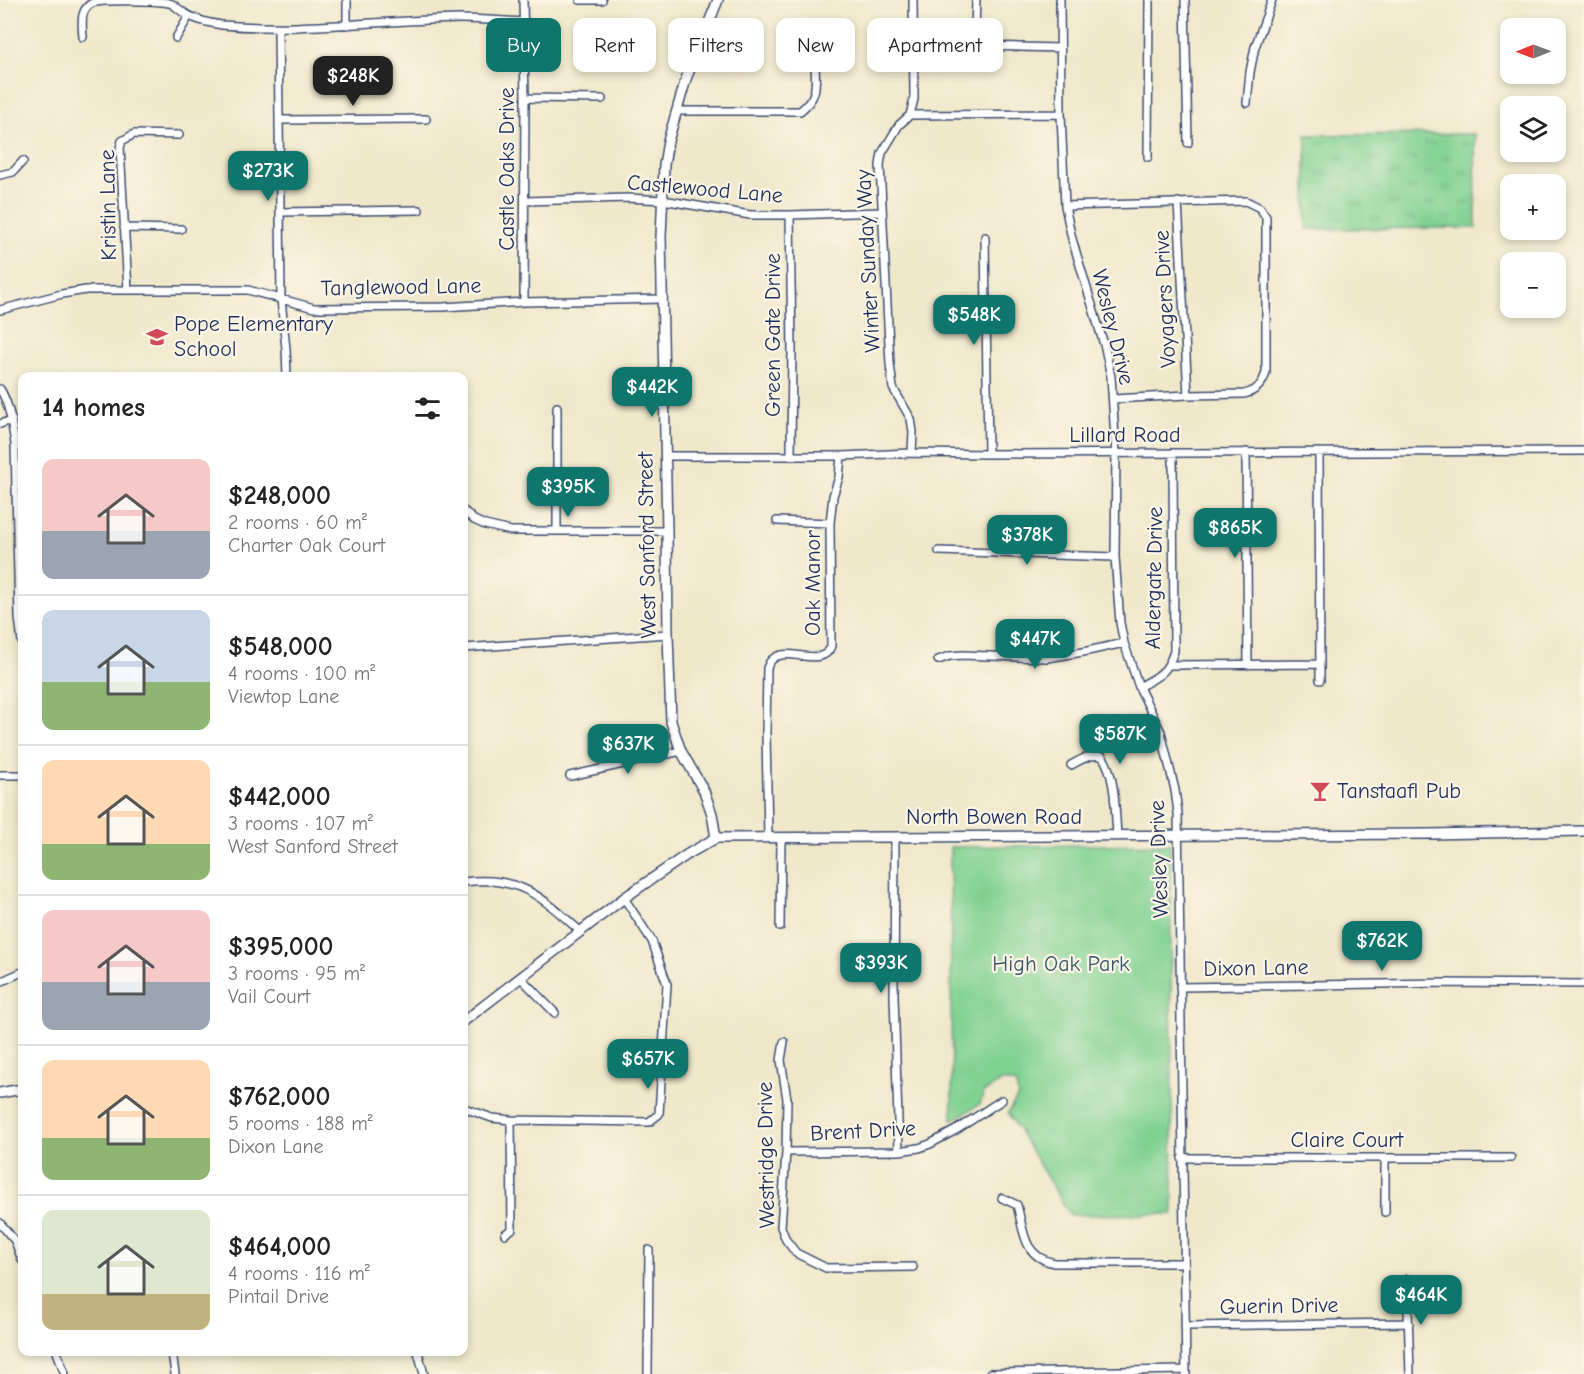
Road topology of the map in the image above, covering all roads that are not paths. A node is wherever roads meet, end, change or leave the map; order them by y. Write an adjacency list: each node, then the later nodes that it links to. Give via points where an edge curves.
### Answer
1 (347, 0): 15 (street)
2 (524, 0): 13 (street, Castle Oaks Drive)
3 (580, 0): 4 (street)
4 (602, 0)
5 (718, 0): 25 (street, West Sanford Street)
6 (913, 0): 27 (street, via 914,99)
7 (976, 0): 19 (street, via 976,32 984,46)
8 (1060, 0): 19 (street, Wesley Drive)
9 (1149, 0): 32 (street)
10 (1185, 0): 31 (street)
11 (1272, 0): 24 (street, via 1255,47)
12 (189, 16): 16 (street, via 219,24); 17 (street, via 160,1 94,2 82,15); 18 (street)
13 (524, 18)
14 (486, 21): 15 (street)
15 (347, 25): 16 (street)
16 (278, 27): 29 (street)
17 (83, 37)
18 (176, 38)
19 (1060, 48): 26 (street, Wesley Drive)
20 (525, 72): 22 (street, Castle Oaks Drive)
21 (815, 72): 25 (street, via 814,95 800,111)
22 (525, 98): 23 (street); 36 (street, Castle Oaks Drive)
23 (602, 99)
24 (1247, 104)
25 (677, 111): 35 (street, West Sanford Street, via 664,165)
26 (1061, 114): 27 (street); 38 (street, Wesley Drive)
27 (910, 115): 41 (street, Winter Sunday Way, via 882,153)
28 (426, 119): 29 (street)
29 (279, 120): 40 (street)
30 (178, 135): 43 (street, Kristin Lane, via 134,134 122,141)
31 (1188, 143)
32 (1148, 157)
33 (23, 161): 34 (street, via 13,172)
34 (0, 175)
35 (663, 200): 36 (street, Castlewood Lane); 42 (street, Castlewood Lane, via 750,215); 48 (street, West Sanford Street)
36 (525, 201): 49 (street, Castle Oaks Drive)
37 (1178, 202): 38 (street); 53 (street, Voyagers Drive); 53 (street, via 1246,201 1260,208 1266,217 1264,379 1260,386 1244,394)
38 (1065, 206): 54 (street, Wesley Drive, via 1105,348)
39 (419, 210): 40 (street)
40 (280, 212): 47 (street)
41 (882, 212): 42 (street, Castlewood Lane); 61 (street, Winter Sunday Way, via 890,364 893,388 911,419)
42 (790, 215): 65 (street, Green Gate Drive)
43 (124, 228): 44 (street); 46 (street, Kristin Lane)
44 (181, 229)
45 (985, 237): 64 (street)
46 (128, 290): 47 (street, Tanglewood Lane, via 248,290); 50 (street, Tanglewood Lane, via 86,290)
47 (281, 299): 49 (street, Tanglewood Lane, via 314,308); 51 (street)
48 (663, 299): 49 (street, Tanglewood Lane); 66 (street, West Sanford Street)
49 (524, 302)
50 (0, 310)
51 (287, 372)
52 (0, 389): 56 (street)
53 (1188, 395): 54 (street)
54 (1113, 399): 62 (street, Wesley Drive)
55 (557, 407): 71 (street)
56 (12, 420): 57 (street); 75 (street)
57 (0, 424)
58 (1584, 451): 60 (street, Lillard Road)
59 (1246, 452): 60 (street, Lillard Road); 63 (street, Lillard Road); 82 (street)
60 (1319, 452): 80 (street)
61 (912, 453): 64 (street, Lillard Road); 67 (street, Lillard Road)
62 (1116, 453): 63 (street, Lillard Road); 64 (street, Lillard Road); 74 (street, Wesley Drive)
63 (1173, 453): 81 (street, Aldergate Drive, via 1174,651)
64 (988, 454)
65 (790, 455): 66 (street, Lillard Road); 67 (street, Lillard Road)
66 (666, 456): 72 (street, West Sanford Street)
67 (841, 456): 70 (street, Oak Manor)
68 (468, 515): 71 (street, via 485,525 511,531)
69 (777, 521): 70 (street)
70 (830, 523): 95 (street, Oak Manor, via 830,650 820,657 779,655 767,668)
71 (557, 531): 72 (street)
72 (667, 531): 76 (street, West Sanford Street)
73 (939, 551): 74 (street)
74 (1115, 557): 77 (street, Wesley Drive)
75 (18, 574)
76 (668, 634): 78 (street); 85 (street, West Sanford Street, via 671,722)
77 (1124, 643): 79 (street, via 1047,658 962,655); 84 (street, Wesley Drive)
78 (468, 648)
79 (939, 660)
80 (1320, 664): 82 (street); 83 (street)
81 (1170, 665): 82 (street); 84 (street, Aldergate Drive)
82 (1248, 665)
83 (1320, 680)
84 (1139, 687): 91 (street, Wesley Drive, via 1167,752)
85 (681, 751): 89 (street); 94 (street, West Sanford Street, via 704,791)
86 (1071, 765): 92 (street, via 1095,755 1106,761)
87 (0, 775): 88 (street)
88 (18, 775)
89 (570, 776)
90 (1584, 831): 91 (street, North Bowen Road)
91 (1178, 834): 92 (street, North Bowen Road); 105 (street, Wesley Drive)
92 (1118, 835): 93 (street, North Bowen Road)
93 (895, 837): 96 (street, North Bowen Road); 114 (street, via 894,996)
94 (716, 838): 95 (street, North Bowen Road); 98 (street, North Bowen Road)
95 (768, 838): 96 (street, North Bowen Road)
96 (781, 838): 99 (street)
97 (468, 882): 100 (street, via 506,882 527,889)
98 (624, 898): 100 (street, North Bowen Road); 113 (street, via 652,941 667,984 659,1114 649,1122)
99 (780, 927)
100 (581, 932): 102 (street, North Bowen Road)
101 (18, 974): 103 (street)
102 (521, 978): 106 (street); 107 (street, North Bowen Road)
103 (0, 982)
104 (1584, 984): 105 (street, Dixon Lane)
105 (1180, 987): 116 (street, Wesley Drive)
106 (555, 1013)
107 (468, 1018)
108 (784, 1042): 115 (street, Westridge Drive, via 781,1060 787,1099)
109 (18, 1090): 110 (street)
110 (0, 1093)
111 (1002, 1100): 114 (street, Brent Drive, via 930,1144)
112 (468, 1109): 113 (street)
113 (511, 1120): 122 (street, via 512,1229)
114 (899, 1151): 115 (street, Brent Drive)
115 (786, 1152): 126 (street, Westridge Drive, via 781,1227 796,1253 826,1268)
116 (1182, 1158): 117 (street, Claire Court); 125 (street, Wesley Drive)
117 (1385, 1158): 118 (street, Claire Court); 120 (street)
118 (1511, 1158)
119 (1002, 1198): 125 (street, via 1017,1205 1028,1248 1047,1262)
120 (1385, 1212)
121 (0, 1223): 123 (street)
122 (505, 1234)
123 (18, 1249)
124 (649, 1250): 138 (street)
125 (1184, 1263): 129 (street, Wesley Drive)
126 (913, 1267)
127 (1407, 1279): 128 (street)
128 (1409, 1323): 129 (street, Guerin Drive); 139 (street)
129 (1185, 1326): 133 (street, Wesley Drive)
130 (58, 1356): 135 (street)
131 (173, 1356): 136 (street)
132 (419, 1356): 137 (street)
133 (1186, 1372): 134 (street)
134 (990, 1373)
135 (65, 1374)
136 (175, 1374)
137 (424, 1374)
138 (648, 1374)
139 (1410, 1374)

